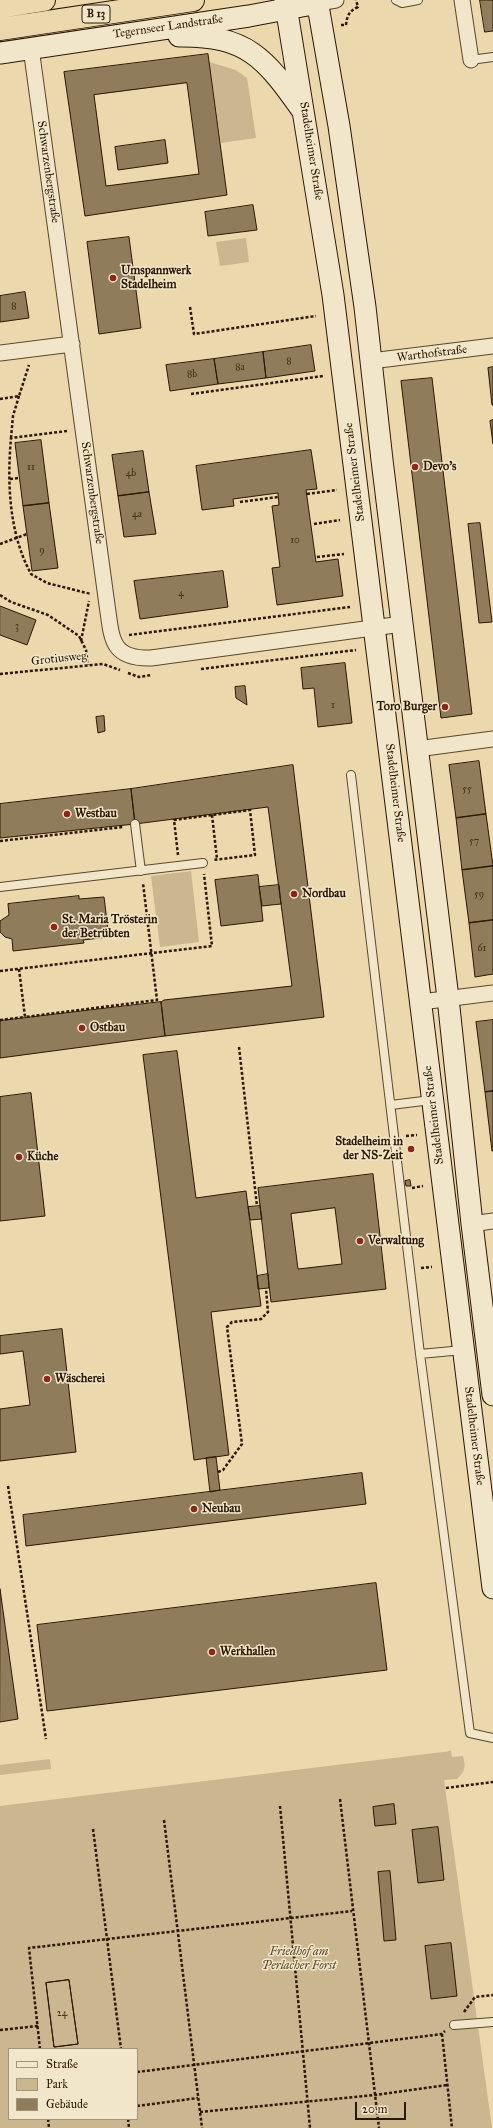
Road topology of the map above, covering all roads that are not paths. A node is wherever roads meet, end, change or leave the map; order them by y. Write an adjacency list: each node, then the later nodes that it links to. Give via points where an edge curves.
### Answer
1 (44, 0): 8 (highway)
2 (193, 0): 9 (highway, B 13)
3 (396, 0): 4 (lane, via 402,3)
4 (418, 0)
5 (462, 0): 14 (street)
6 (323, 1): 7 (main road, Tegernseer Landstraße); 19 (main road, Stadelheimer Straße)
7 (286, 4): 10 (main road, Tegernseer Landstraße); 15 (main road, Stadelheimer Straße)
8 (0, 6)
9 (0, 29)
10 (107, 36): 11 (main road, Tegernseer Landstraße); 15 (main road, via 196,35 216,37 237,44 252,51 270,67)
11 (30, 48): 12 (main road, Tegernseer Landstraße); 16 (street, Schwarzenbergstraße)
12 (0, 53)
13 (493, 57): 14 (lane)
14 (471, 60)
15 (305, 113): 21 (main road, Stadelheimer Straße, via 333,294)
16 (72, 344): 18 (street); 21 (street, Schwarzenbergstraße, via 106,596 113,642 118,650 137,658 151,658)
17 (493, 346): 19 (street, Warthofstraße)
18 (0, 353)
19 (371, 361): 20 (main road, Stadelheimer Straße)
20 (402, 624): 21 (street); 23 (main road, Stadelheimer Straße)
21 (374, 628): 31 (main road, Stadelheimer Straße)
22 (493, 739): 23 (street)
23 (417, 749): 30 (main road, Stadelheimer Straße)
24 (351, 775): 33 (lane)
25 (135, 825): 27 (lane)
26 (203, 863): 27 (lane)
27 (141, 870): 28 (lane)
28 (0, 887)
29 (493, 993): 30 (street)
30 (448, 998): 31 (street); 35 (main road, Stadelheimer Straße)
31 (420, 1002): 32 (main road, Stadelheimer Straße)
32 (433, 1100): 33 (lane); 36 (main road, Stadelheimer Straße)
33 (390, 1105): 37 (lane)
34 (493, 1222): 35 (street)
35 (472, 1224): 38 (main road, Stadelheimer Straße)
36 (464, 1350): 37 (lane); 39 (main road, Stadelheimer Straße)
37 (420, 1354): 40 (lane, via 470,1733)
38 (493, 1395)
39 (493, 1588)
40 (493, 1738)
41 (493, 2022): 42 (lane)
42 (454, 2025)

